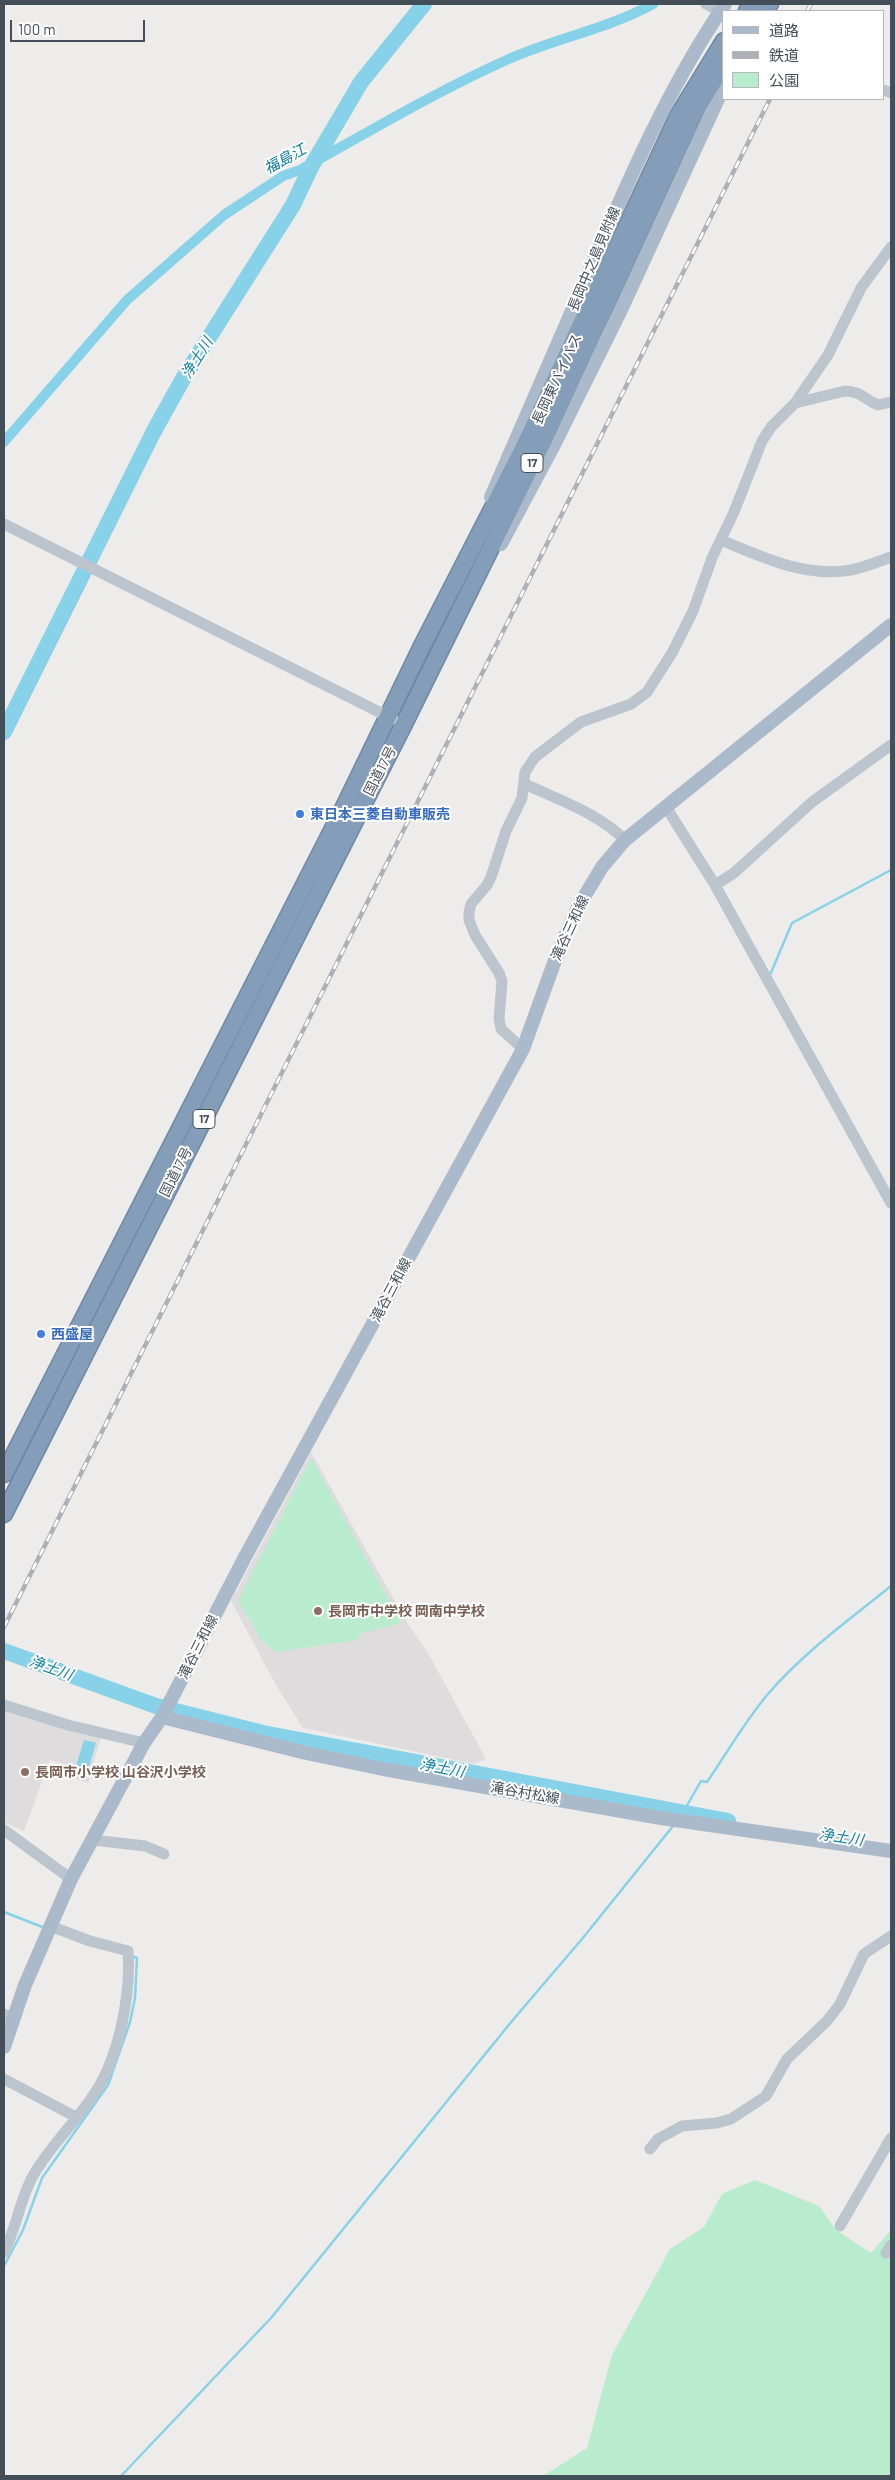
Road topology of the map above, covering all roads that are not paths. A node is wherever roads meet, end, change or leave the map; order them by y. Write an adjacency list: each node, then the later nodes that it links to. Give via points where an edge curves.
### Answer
1 (706, 4): 2 (street)
2 (723, 9)
3 (722, 11): 14 (main road, 長岡中之島見附線, via 679,78 634,170)
4 (722, 43): 8 (highway, 長岡東バイパス / 17, via 678,116)
5 (722, 67): 8 (highway, 長岡東バイパス / 17, via 696,110)
6 (722, 90): 15 (main road, via 620,312 554,445 498,548)
7 (891, 247): 10 (street, via 861,288 828,355)
8 (593, 318): 14 (highway, 長岡東バイパス / 17); 15 (highway, 長岡東バイパス / 17, via 545,438)
9 (891, 402): 10 (street, via 878,405 864,395 845,390)
10 (795, 403): 12 (street, via 771,426 762,440)
11 (4, 524): 17 (street)
12 (722, 540): 13 (street, via 771,560 815,571 849,570); 20 (street, via 693,611 647,692 630,704 588,718 555,740 529,764)
13 (891, 557)
14 (457, 578): 17 (highway, 長岡東バイパス / 17)
15 (463, 603): 18 (highway, 長岡東バイパス / 17)
16 (891, 625): 21 (main road, 滝谷三和線)
17 (388, 717): 18 (street); 26 (highway, 国道17号 / 17)
18 (404, 724): 27 (highway, 国道17号 / 17)
19 (891, 745): 23 (street, via 812,802 734,873)
20 (525, 784): 22 (street, via 580,809); 24 (street, via 491,877 470,904 468,912 475,935 502,982 499,1018 502,1029)
21 (666, 807): 22 (main road, 滝谷三和線); 23 (street)
22 (626, 840): 24 (main road, 滝谷三和線, via 602,867 578,907)
23 (715, 885): 25 (street)
24 (523, 1049): 29 (main road, 滝谷三和線, via 246,1555)
25 (891, 1203)
26 (4, 1474)
27 (4, 1514)
28 (4, 1705): 30 (street, via 68,1725)
29 (162, 1717): 30 (main road, 滝谷三和線); 33 (main road, 滝谷村松線, via 383,1769 670,1820)
30 (144, 1743): 32 (main road, 滝谷三和線)
31 (4, 1830): 35 (street)
32 (93, 1840): 34 (street, via 144,1846); 35 (main road, 滝谷三和線)
33 (891, 1851)
34 (164, 1854)
35 (71, 1879): 36 (main road, 滝谷三和線)
36 (50, 1926): 38 (main road, 滝谷三和線); 41 (street, via 128,1953 123,2018 112,2058 98,2088)
37 (891, 1936): 43 (street, via 864,1954 840,2004 787,2059 766,2096 731,2119 717,2124 682,2126 658,2139)
38 (9, 2016): 39 (main road, 滝谷三和線)
39 (4, 2047)
40 (4, 2078): 41 (street)
41 (76, 2117): 45 (street, via 34,2174)
42 (891, 2138): 44 (street)
43 (650, 2149)
44 (840, 2226)
45 (4, 2252)

